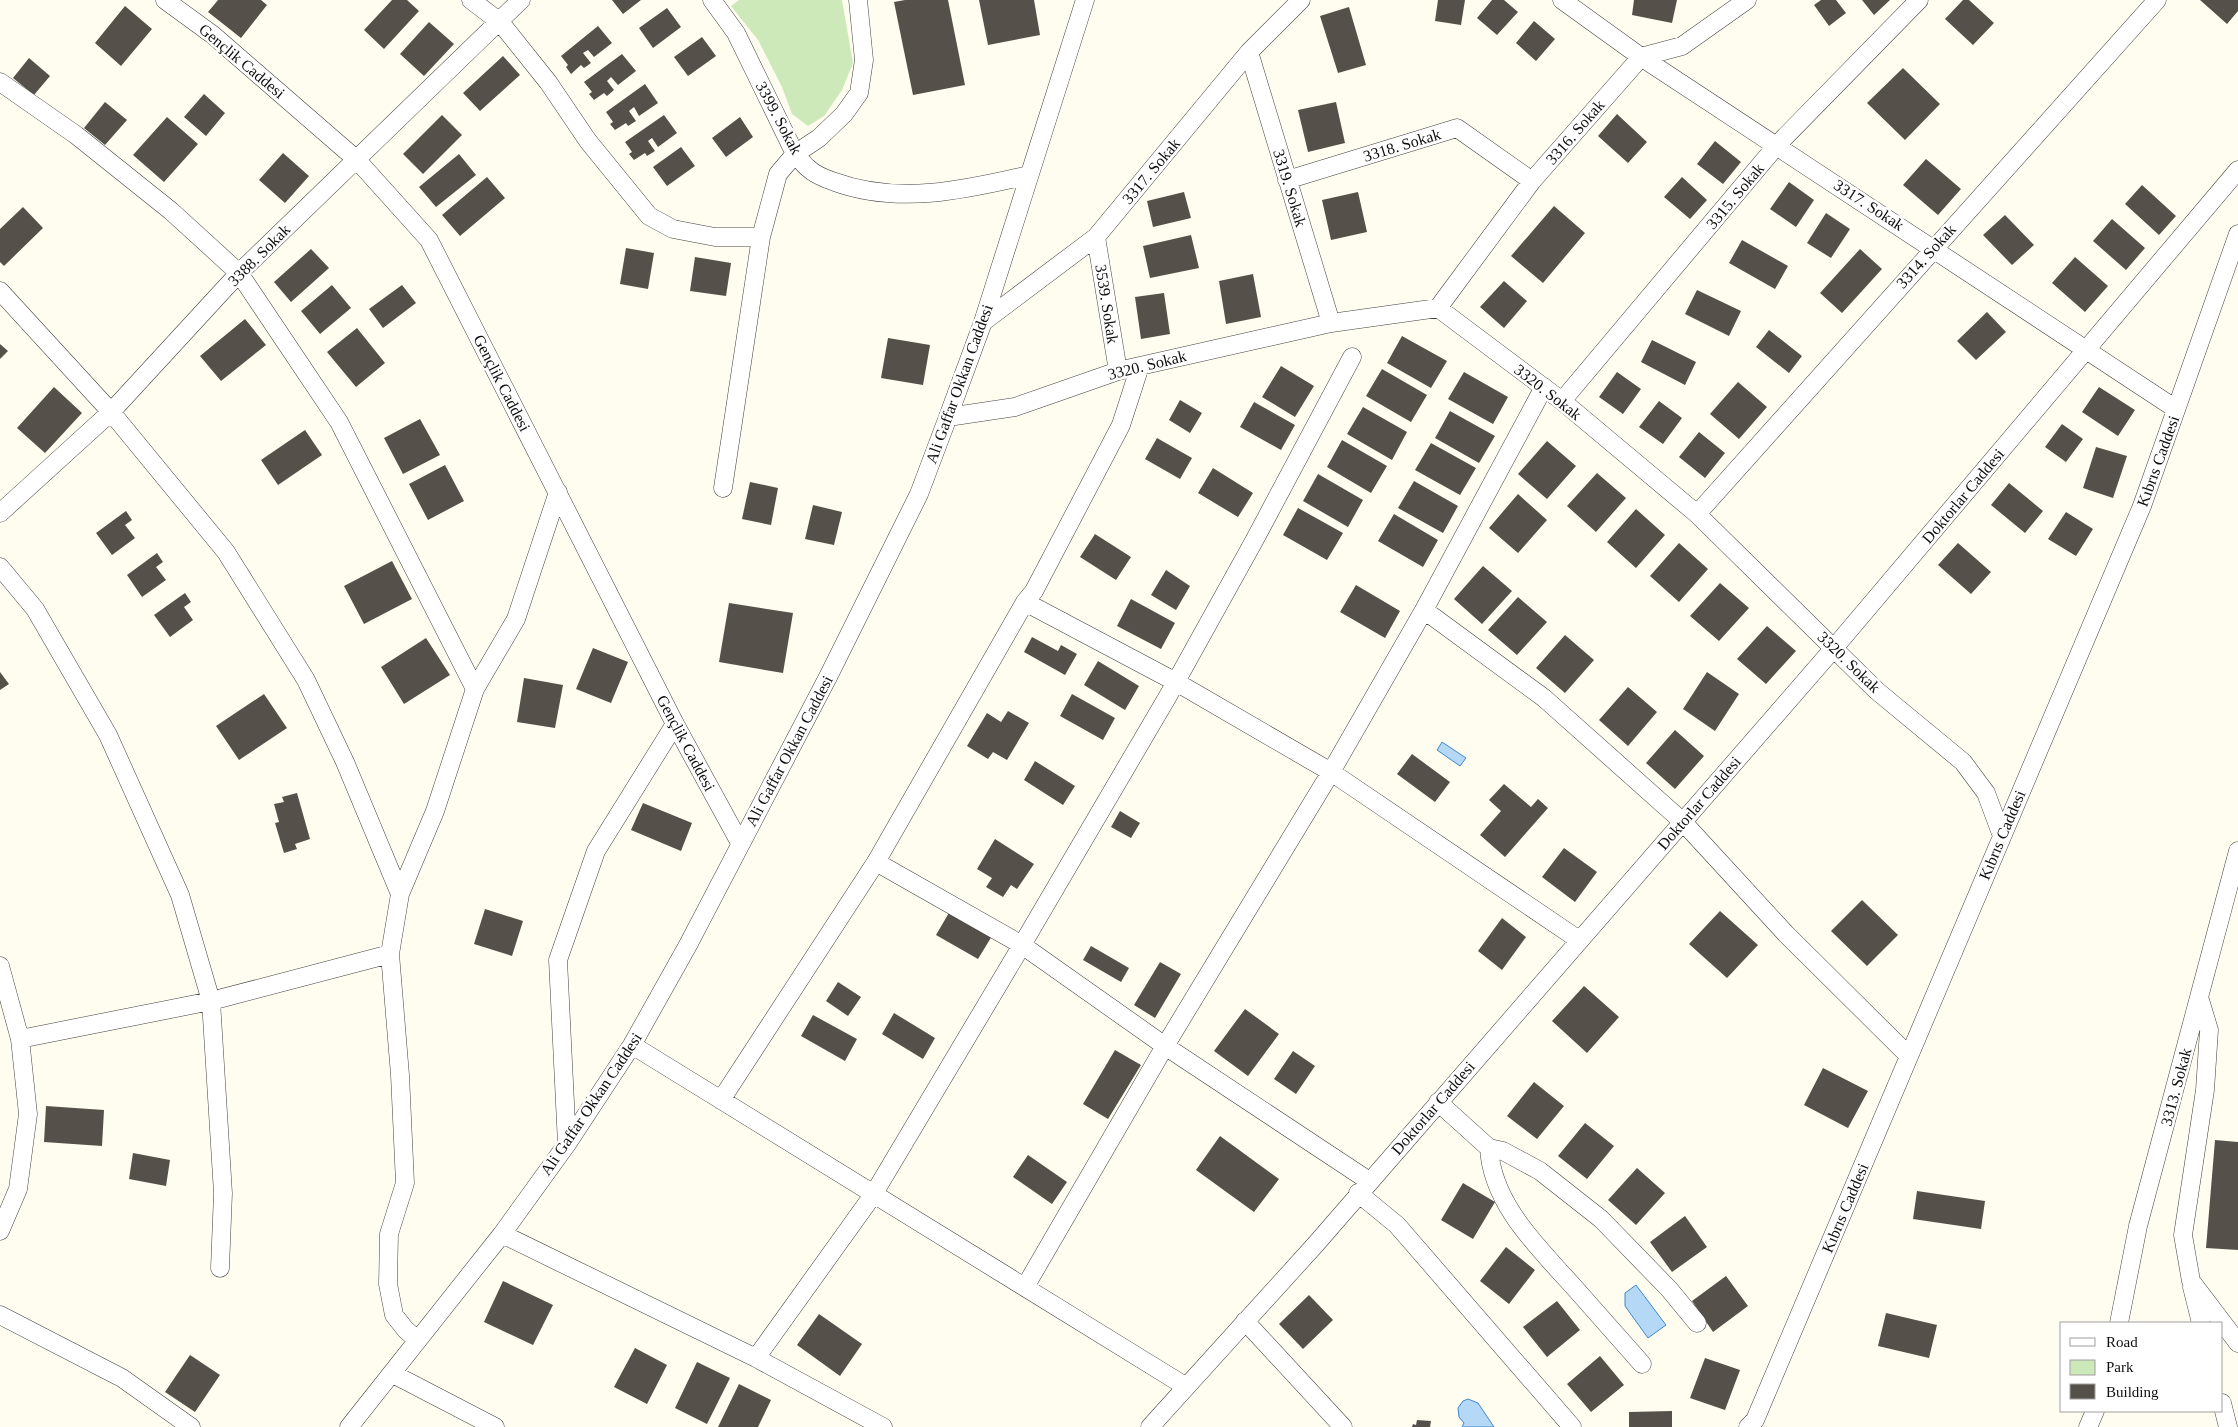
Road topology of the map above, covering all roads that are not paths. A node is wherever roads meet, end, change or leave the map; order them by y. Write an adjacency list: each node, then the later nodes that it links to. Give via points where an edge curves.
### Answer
1 (164, 0): 18 (street, Gençlik Caddesi, via 214,35)
2 (471, 0): 12 (street)
3 (521, 0): 12 (street, 3388. Sokak)
4 (712, 0): 17 (street, 3399. Sokak, via 736,34)
5 (858, 0): 17 (street, via 864,60 859,93 844,114 819,138)
6 (1085, 0): 20 (street, Ali Gaffar Okkan Caddesi)
7 (1300, 0): 13 (street, 3317. Sokak)
8 (1562, 0): 14 (street, 3317. Sokak)
9 (1747, 0): 14 (street, via 1682,46)
10 (1919, 0): 16 (street, 3315. Sokak)
11 (2157, 0): 26 (street, 3314. Sokak)
12 (500, 22): 18 (street, 3388. Sokak); 24 (street, via 548,82 588,141 649,216 673,229 716,237)
13 (1249, 52): 21 (street, 3319. Sokak); 25 (street, 3317. Sokak)
14 (1641, 57): 16 (street, 3317. Sokak); 22 (street, 3316. Sokak)
15 (0, 82): 27 (street, via 83,141 172,211)
16 (1778, 145): 26 (street, 3317. Sokak); 37 (street, 3315. Sokak)
17 (795, 154): 20 (street, 3399. Sokak, via 808,169 826,179 847,187 887,194 976,188); 24 (street, via 778,174)
18 (357, 160): 27 (street, 3388. Sokak); 42 (street, Gençlik Caddesi, via 429,240)
19 (2238, 170): 32 (street, Doktorlar Caddesi)
20 (1028, 175): 30 (street, Ali Gaffar Okkan Caddesi)
21 (1288, 180): 22 (street, 3318. Sokak, via 1457,128); 31 (street, 3319. Sokak)
22 (1532, 181): 29 (street, 3316. Sokak)
23 (2238, 234): 38 (street, Kıbrıs Caddesi)
24 (761, 237): 41 (street)
25 (1096, 237): 30 (street, 3317. Sokak); 35 (street, 3539. Sokak)
26 (1933, 248): 32 (street, 3317. Sokak); 44 (street, 3314. Sokak)
27 (240, 274): 39 (street, 3388. Sokak); 50 (street, via 339,422)
28 (0, 291): 39 (street)
29 (1438, 308): 31 (street, 3320. Sokak); 36 (street, 3320. Sokak)
30 (983, 322): 40 (street, Ali Gaffar Okkan Caddesi)
31 (1331, 323): 34 (street, 3320. Sokak)
32 (2088, 350): 38 (street, 3317. Sokak); 48 (street, Doktorlar Caddesi)
33 (1352, 357): 49 (street)
34 (1140, 366): 35 (street, 3320. Sokak); 46 (street, via 1121,425 1034,591)
35 (1118, 371): 40 (street, 3320. Sokak, via 1015,407)
36 (1544, 387): 37 (street, 3320. Sokak); 47 (street)
37 (1562, 401): 44 (street, 3320. Sokak)
38 (2176, 409): 54 (street, Kıbrıs Caddesi, via 2142,506)
39 (111, 412): 43 (street, 3388. Sokak); 58 (street, via 226,552 306,680 345,762)
40 (948, 417): 55 (street, Ali Gaffar Okkan Caddesi, via 918,494 880,574)
41 (723, 488)
42 (558, 492): 50 (street, via 516,619); 51 (street, Gençlik Caddesi)
43 (0, 513)
44 (1697, 514): 48 (street, 3320. Sokak)
45 (0, 566): 64 (street, via 36,609 108,735 180,894)
46 (1025, 602): 49 (street); 57 (street)
47 (1424, 610): 52 (street); 53 (street, via 1544,698)
48 (1834, 648): 53 (street, Doktorlar Caddesi); 54 (street, 3320. Sokak, via 1877,691 1963,762 1986,794)
49 (1176, 682): 52 (street); 60 (street)
50 (475, 689): 58 (street, via 435,811)
51 (675, 724): 55 (street, Gençlik Caddesi); 71 (street, via 596,851 558,960)
52 (1331, 772): 59 (street); 67 (street)
53 (1683, 822): 59 (street, Doktorlar Caddesi); 68 (street, via 1786,934)
54 (2002, 836): 68 (street, Kıbrıs Caddesi)
55 (740, 843): 66 (street, Ali Gaffar Okkan Caddesi)
56 (2238, 851): 63 (street, 3313. Sokak)
57 (876, 862): 60 (street); 69 (street)
58 (400, 894): 61 (street)
59 (1579, 940): 70 (street, Doktorlar Caddesi)
60 (1022, 945): 67 (street); 74 (street)
61 (390, 954): 64 (street); 87 (street, via 405,1183 389,1234 388,1284 394,1315)
62 (0, 966): 65 (street)
63 (2200, 1000): 78 (street, via 2209,1030 2205,1090 2183,1235); 82 (street, 3313. Sokak, via 2138,1226)
64 (211, 1001): 65 (street); 77 (street, via 223,1193)
65 (20, 1039): 75 (street, via 28,1114 18,1189)
66 (632, 1046): 69 (street); 71 (street, Ali Gaffar Okkan Caddesi)
67 (1165, 1046): 73 (street); 79 (street)
68 (1909, 1056): 102 (street, Kıbrıs Caddesi, via 1755,1420)
69 (721, 1100): 74 (street)
70 (1438, 1102): 72 (street); 73 (street, Doktorlar Caddesi)
71 (567, 1144): 76 (street, Ali Gaffar Okkan Caddesi)
72 (1490, 1148): 85 (street, via 1503,1151 1540,1171 1601,1219 1669,1289); 90 (street, via 1490,1162 1501,1194 1529,1237)
73 (1364, 1187): 81 (street, Doktorlar Caddesi); 101 (street)
74 (873, 1194): 79 (street); 89 (street)
75 (0, 1232)
76 (502, 1234): 87 (street, Ali Gaffar Okkan Caddesi); 89 (street)
77 (220, 1268)
78 (2190, 1281): 83 (street); 84 (street)
79 (1024, 1287): 92 (street)
80 (0, 1315): 95 (street, via 122,1378)
81 (1245, 1321): 92 (street, Doktorlar Caddesi); 100 (street)
82 (2119, 1322)
83 (2201, 1322)
84 (2222, 1322)
85 (1697, 1324)
86 (2223, 1324): 88 (street)
87 (417, 1340): 91 (street, Ali Gaffar Okkan Caddesi)
88 (2238, 1343)
89 (756, 1358): 98 (street)
90 (1642, 1364)
91 (393, 1374): 96 (street, Ali Gaffar Okkan Caddesi); 97 (street)
92 (1185, 1386): 99 (street, Doktorlar Caddesi)
93 (2223, 1408): 104 (street)
94 (2095, 1412): 103 (street)
95 (190, 1427)
96 (349, 1427)
97 (495, 1427)
98 (883, 1427)
99 (1150, 1427)
100 (1343, 1427)
101 (1572, 1427)
102 (1748, 1427)
103 (2088, 1427)
104 (2228, 1427)

